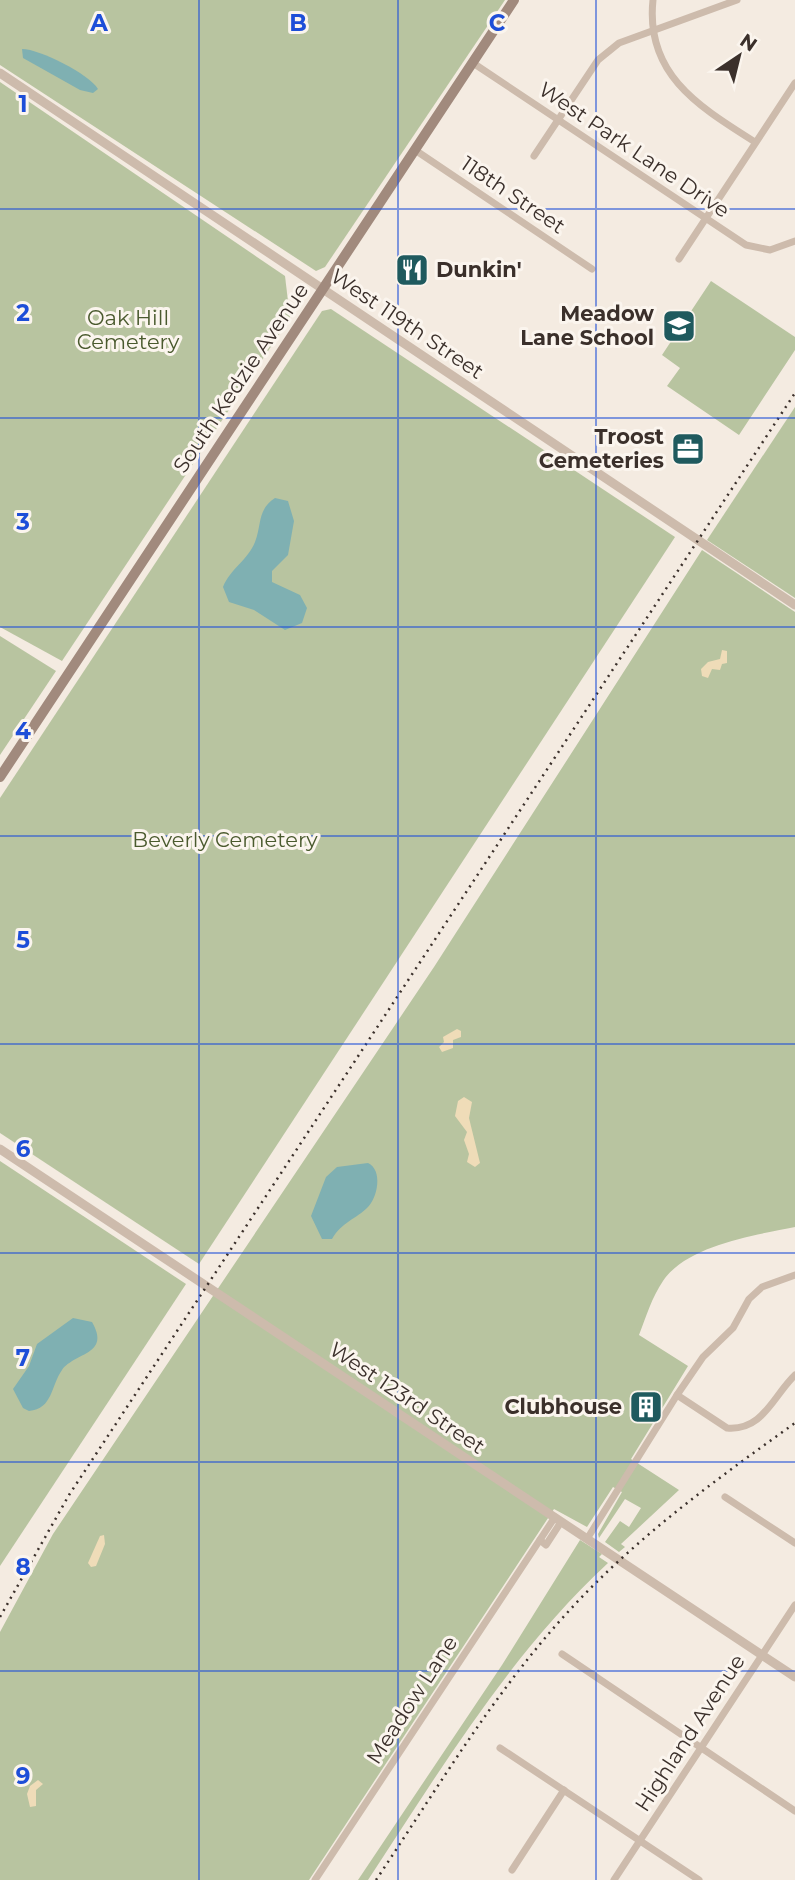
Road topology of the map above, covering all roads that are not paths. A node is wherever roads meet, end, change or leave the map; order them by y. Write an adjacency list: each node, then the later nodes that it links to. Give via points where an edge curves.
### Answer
1 (514, 0): 5 (main road, South Kedzie Avenue)
2 (653, 0): 4 (street)
3 (737, 0): 4 (street)
4 (653, 32): 8 (street, via 607,51 597,60); 9 (street, via 676,82 711,114)
5 (473, 63): 8 (street, West Park Lane Drive); 10 (main road, South Kedzie Avenue)
6 (0, 73): 16 (street, West 119th Street)
7 (795, 83): 9 (street)
8 (558, 119): 11 (street); 12 (street, West Park Lane Drive)
9 (755, 142): 12 (street)
10 (415, 150): 15 (street, 118th Street); 16 (main road, South Kedzie Avenue)
11 (534, 156)
12 (705, 219): 13 (street, West Park Lane Drive, via 746,245 761,249 781,248); 14 (street)
13 (795, 241)
14 (679, 259)
15 (592, 269)
16 (323, 289): 17 (street, West 119th Street); 18 (main road, South Kedzie Avenue)
17 (795, 605)
18 (0, 777)
19 (0, 1149): 24 (street, West 123rd Street)
20 (795, 1275): 22 (street, via 762,1287 749,1299 733,1328 703,1357)
21 (795, 1374): 22 (street, via 764,1415 736,1429 727,1428)
22 (677, 1395): 25 (street)
23 (725, 1497): 26 (street)
24 (558, 1519): 25 (street, West 123rd Street); 37 (street, Meadow Lane)
25 (587, 1539): 29 (street, West 123rd Street)
26 (795, 1543)
27 (795, 1605): 29 (street, Highland Avenue)
28 (562, 1654): 32 (street)
29 (762, 1655): 30 (street, West 123rd Street); 32 (street, Highland Avenue)
30 (795, 1677)
31 (500, 1748): 33 (street)
32 (701, 1748): 34 (street); 35 (street, Highland Avenue)
33 (564, 1790): 35 (street); 36 (street)
34 (795, 1811)
35 (640, 1841): 38 (street, Highland Avenue); 39 (street)
36 (512, 1870)
37 (315, 1880)
38 (614, 1880)
39 (699, 1880)

